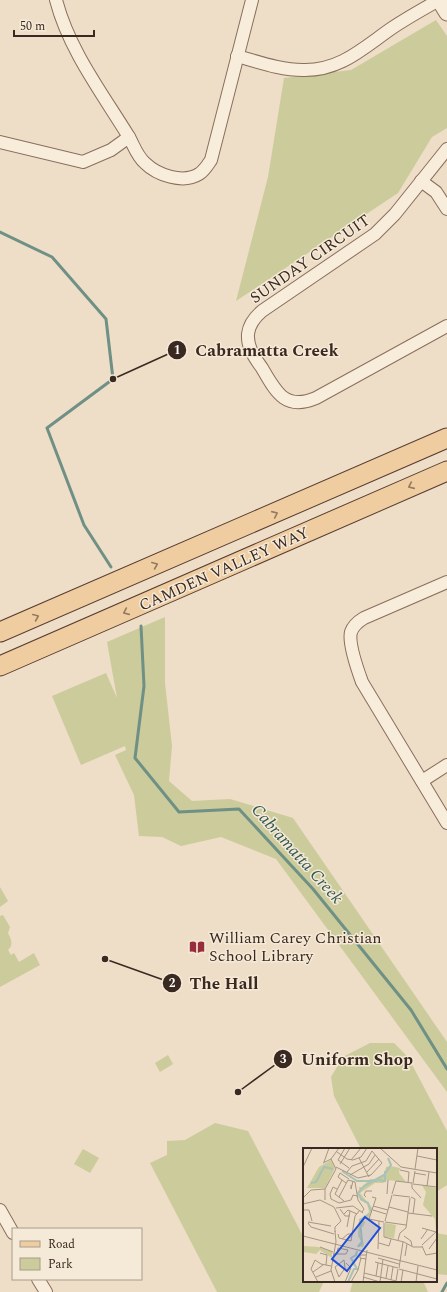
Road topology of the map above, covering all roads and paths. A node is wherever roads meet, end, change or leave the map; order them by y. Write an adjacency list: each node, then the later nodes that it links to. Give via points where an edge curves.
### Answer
1 (56, 0): 6 (street, via 74,46)
2 (252, 0): 5 (street)
3 (439, 0): 4 (street); 5 (street, via 403,21 361,52 336,65 320,69 289,69)
4 (447, 13)
5 (237, 56): 6 (street, via 211,160 199,175 181,179 153,170 136,152)
6 (129, 137): 7 (street, via 111,150 83,162)
7 (0, 142)
8 (447, 149): 9 (street, SUNDAY CIRCUIT)
9 (421, 181): 10 (street, via 436,192); 11 (street, SUNDAY CIRCUIT, via 375,234 255,318 248,333 250,349 276,392 299,403 316,398)
10 (447, 209)
11 (447, 326)
12 (447, 425): 14 (main road, via 434,430)
13 (447, 438): 14 (main road, CAMDEN VALLEY WAY)
14 (404, 458): 17 (main road, CAMDEN VALLEY WAY, one-way to 14)
15 (447, 470): 18 (main road, CAMDEN VALLEY WAY, one-way to 18)
16 (447, 582): 20 (street, via 364,618 354,626 351,633 356,667 362,682)
17 (0, 632)
18 (0, 666)
19 (447, 765): 20 (street)
20 (422, 781): 21 (street)
21 (447, 822)
22 (0, 1210): 23 (street)
23 (12, 1231)
24 (39, 1280): 25 (street)
25 (46, 1292)

